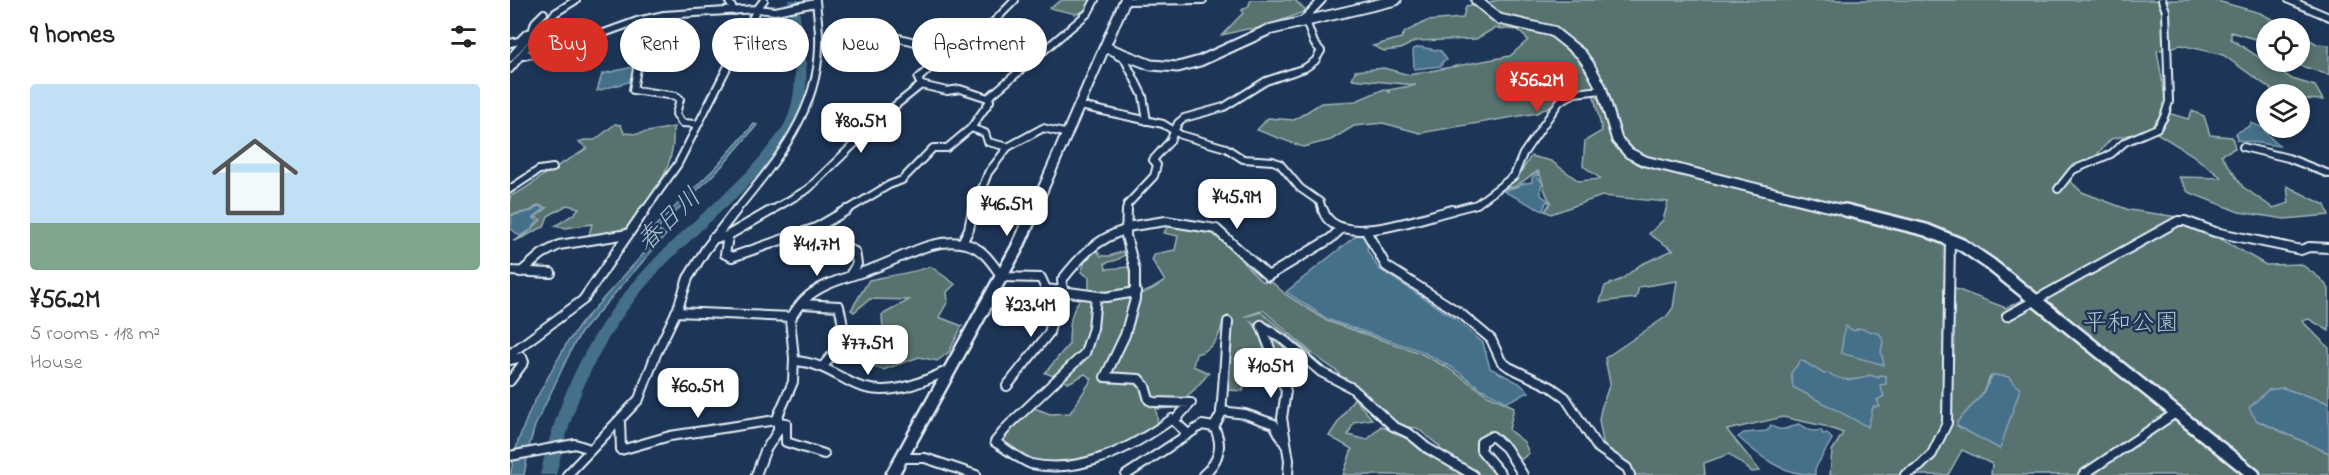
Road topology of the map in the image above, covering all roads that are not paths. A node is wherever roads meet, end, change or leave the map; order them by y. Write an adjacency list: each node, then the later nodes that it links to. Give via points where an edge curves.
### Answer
1 (576, 0): 19 (street)
2 (728, 0): 15 (street)
3 (764, 0): 14 (street)
4 (1015, 0): 20 (street)
5 (1095, 0): 34 (street, via 1088,13)
6 (1203, 0): 12 (street)
7 (1322, 0): 21 (street)
8 (1396, 0): 21 (street)
9 (1476, 0): 33 (street, via 1502,22 1542,27 1558,35 1592,66)
10 (2162, 0): 46 (street, via 2168,33 2169,102 2164,117 2157,128 2073,170)
11 (2289, 0): 17 (street)
12 (1125, 1): 26 (street)
13 (816, 2): 14 (street, via 783,10); 53 (street, via 820,33 818,66 799,126 775,165)
14 (757, 9): 15 (street); 37 (street)
15 (734, 11): 27 (street, via 649,18 568,46)
16 (544, 13): 18 (street)
17 (2329, 17)
18 (539, 18)
19 (552, 18)
20 (997, 18)
21 (1303, 22): 26 (street, via 1268,30 1178,67 1151,65); 39 (street, via 1321,51 1316,61 1266,81 1224,107 1184,118)
22 (528, 33): 24 (street)
23 (528, 37): 28 (street)
24 (510, 43)
25 (528, 49): 27 (street)
26 (1104, 49): 35 (street); 36 (street, via 1124,58 1144,93)
27 (523, 56): 29 (street)
28 (510, 58)
29 (510, 69)
30 (636, 72): 37 (street, via 633,90 676,96 680,99 676,114 682,123)
31 (925, 72): 32 (street, via 918,79)
32 (921, 85): 34 (street, via 947,91 960,89); 52 (street, via 886,113 808,189)
33 (1602, 90): 50 (street, via 1568,95 1560,101 1523,154 1514,176 1477,204); 54 (street, via 1617,140 1622,148 1645,161 1926,230)
34 (988, 98): 38 (street, via 989,105)
35 (1080, 106): 36 (street); 40 (street)
36 (1147, 121): 39 (street)
37 (698, 124): 51 (street, via 673,171)
38 (971, 128): 41 (street, via 985,133 988,142); 47 (street, via 947,148 933,148 902,180)
39 (1175, 131): 48 (street, via 1153,160 1157,165 1154,176 1129,201 1130,217); 49 (street, via 1226,148 1243,159 1280,164 1300,188 1320,202 1332,225)
40 (1068, 134): 41 (street, via 1043,128); 61 (street)
41 (1008, 147): 55 (street, via 996,157 984,182 968,237)
42 (2243, 147): 44 (street)
43 (553, 168): 45 (street, via 539,170)
44 (2329, 174)
45 (510, 189)
46 (2058, 189)
47 (816, 228): 52 (street, via 732,257 726,254); 60 (street, via 842,248 855,252 857,264)
48 (1125, 229): 49 (street, via 1166,221 1216,229 1268,276); 62 (street, via 1107,235 1085,251 1062,280); 63 (street)
49 (1341, 229): 50 (street)
50 (1366, 231): 102 (street, via 1386,266 1491,339 1501,361 1509,367 1564,397 1597,447 1627,468)
51 (628, 234): 58 (street, via 559,245); 71 (street, via 583,300)
52 (725, 237): 53 (street)
53 (713, 238): 67 (street, via 686,281)
54 (1950, 240): 65 (street, via 1973,252); 103 (street, via 1947,423 1931,457)
55 (962, 243): 60 (street, via 911,250 875,268); 61 (street, via 982,251)
56 (2329, 248): 65 (street, via 2301,250 2178,221)
57 (510, 271): 58 (street)
58 (521, 272): 59 (street)
59 (551, 273)
60 (850, 275): 66 (street, via 816,292)
61 (1002, 277): 62 (street, via 1041,278 1046,290); 75 (street)
62 (1061, 290): 64 (street); 77 (street, via 1049,333)
63 (1136, 292): 64 (street); 82 (street, via 1130,318 1105,377 1139,379 1145,383 1149,400 1154,402 1191,403)
64 (1096, 296): 90 (street, via 1093,328 1085,353 995,442 1030,464)
65 (2036, 301): 69 (street); 79 (street)
66 (802, 304): 68 (street); 74 (street, via 839,306 845,326 842,342)
67 (676, 312): 68 (street); 80 (street, via 641,397)
68 (792, 316): 73 (street)
69 (2007, 316)
70 (1228, 322): 78 (street)
71 (510, 354)
72 (510, 360): 76 (street, via 522,357 524,362)
73 (794, 361): 74 (street, via 808,360); 81 (street, via 794,384)
74 (823, 366): 75 (street, via 864,388 879,390 920,383)
75 (951, 369): 89 (street)
76 (510, 381)
77 (1006, 386)
78 (1221, 411): 83 (street); 85 (street, via 1274,424)
79 (2177, 412): 104 (street); 105 (street)
80 (620, 421): 81 (street, via 621,450 670,436); 86 (street)
81 (776, 421): 87 (street, via 786,423 786,442); 92 (street, via 778,431)
82 (1174, 421): 84 (street); 90 (street, via 1102,463)
83 (1214, 427): 84 (street, via 1202,425); 97 (street, via 1221,451 1216,463)
84 (1188, 434): 96 (street)
85 (1287, 446): 98 (street); 99 (street, via 1282,418 1286,391 1261,325 1321,372 1352,388 1393,426)
86 (590, 449): 88 (street, via 575,444); 91 (street)
87 (824, 454)
88 (510, 456)
89 (901, 458): 93 (street); 94 (street, via 925,458)
90 (1044, 468): 95 (street)
91 (567, 475)
92 (756, 475)
93 (892, 475)
94 (976, 475)
95 (1060, 475)
96 (1126, 475)
97 (1203, 475)
98 (1288, 475)
99 (1473, 475)
100 (1502, 475): 101 (street, via 1481,450 1481,442 1492,436 1502,440)
101 (1523, 475)
102 (1630, 475)
103 (1905, 475)
104 (2083, 475)
105 (2254, 475)

